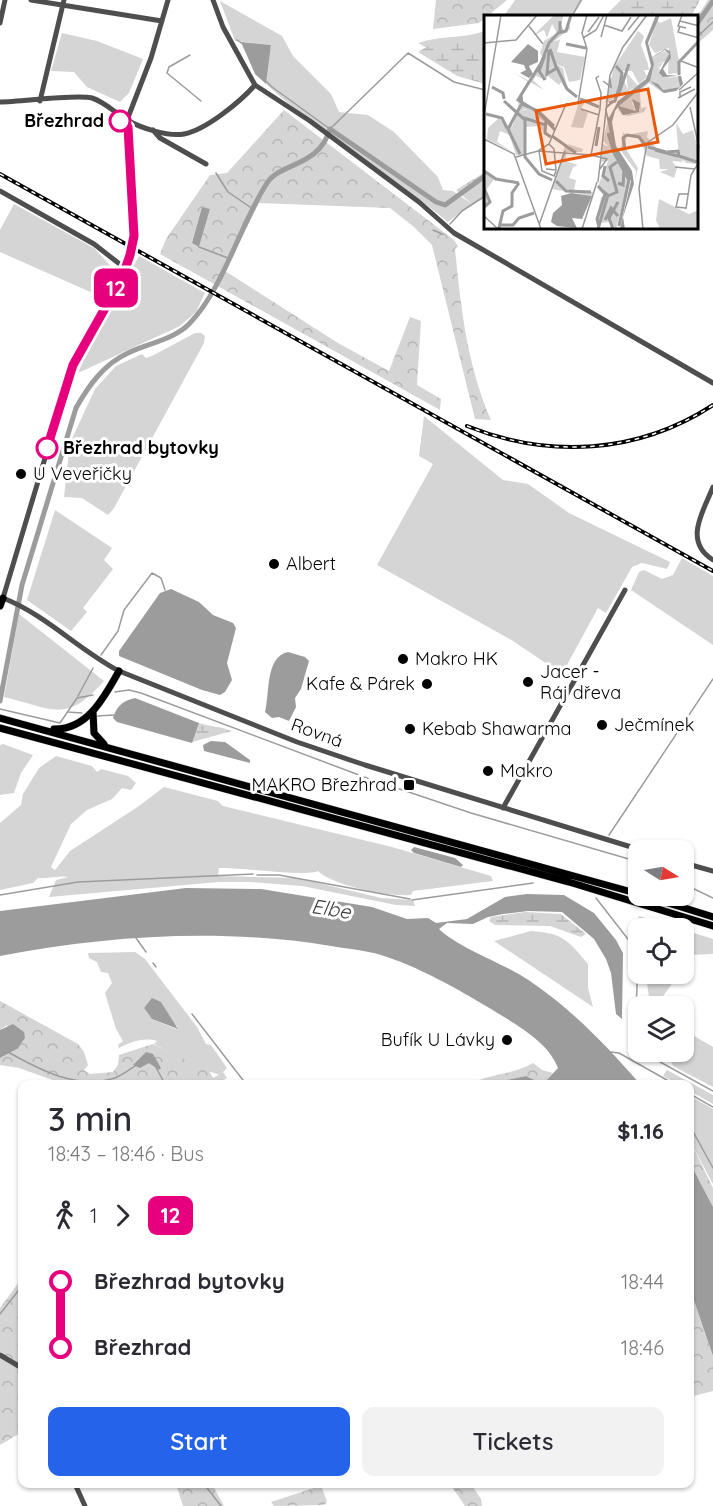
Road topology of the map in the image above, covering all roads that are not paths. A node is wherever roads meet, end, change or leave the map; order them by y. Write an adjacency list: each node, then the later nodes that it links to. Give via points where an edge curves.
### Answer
1 (5, 0): 7 (street)
2 (31, 0): 5 (street)
3 (168, 0): 6 (street)
4 (213, 0): 8 (street)
5 (63, 2): 6 (street); 9 (street)
6 (162, 21): 11 (street)
7 (0, 23)
8 (255, 85): 12 (street, via 242,100 184,134); 16 (street, via 419,202 454,233)
9 (40, 101): 10 (street); 11 (street, via 92,99)
10 (0, 102)
11 (127, 120): 12 (street); 15 (street, via 134,236)
12 (153, 130): 13 (street)
13 (206, 164)
14 (0, 190): 15 (street, via 94,244)
15 (126, 268): 20 (street, via 73,365)
16 (713, 383)
17 (713, 487): 18 (street, via 696,531 702,552)
18 (713, 560)
19 (625, 590): 28 (street)
20 (3, 598): 21 (main road); 22 (street, Rovná)
21 (0, 606)
22 (119, 671): 23 (main road); 28 (street, Rovná, via 297,742)
23 (93, 714): 25 (main road, via 68,730); 27 (main road, via 92,726 99,741)
24 (3, 719): 25 (main road)
25 (30, 726): 27 (main road)
26 (2, 729): 35 (main road, via 569,882)
27 (135, 755): 32 (main road)
28 (503, 808): 29 (street, Rovná)
29 (628, 846)
30 (694, 866): 31 (street)
31 (713, 871)
32 (628, 891)
33 (677, 906): 34 (main road)
34 (713, 917)
35 (713, 926)
36 (0, 1355): 37 (street)
37 (18, 1366)
38 (77, 1488): 39 (street)
39 (85, 1506)

